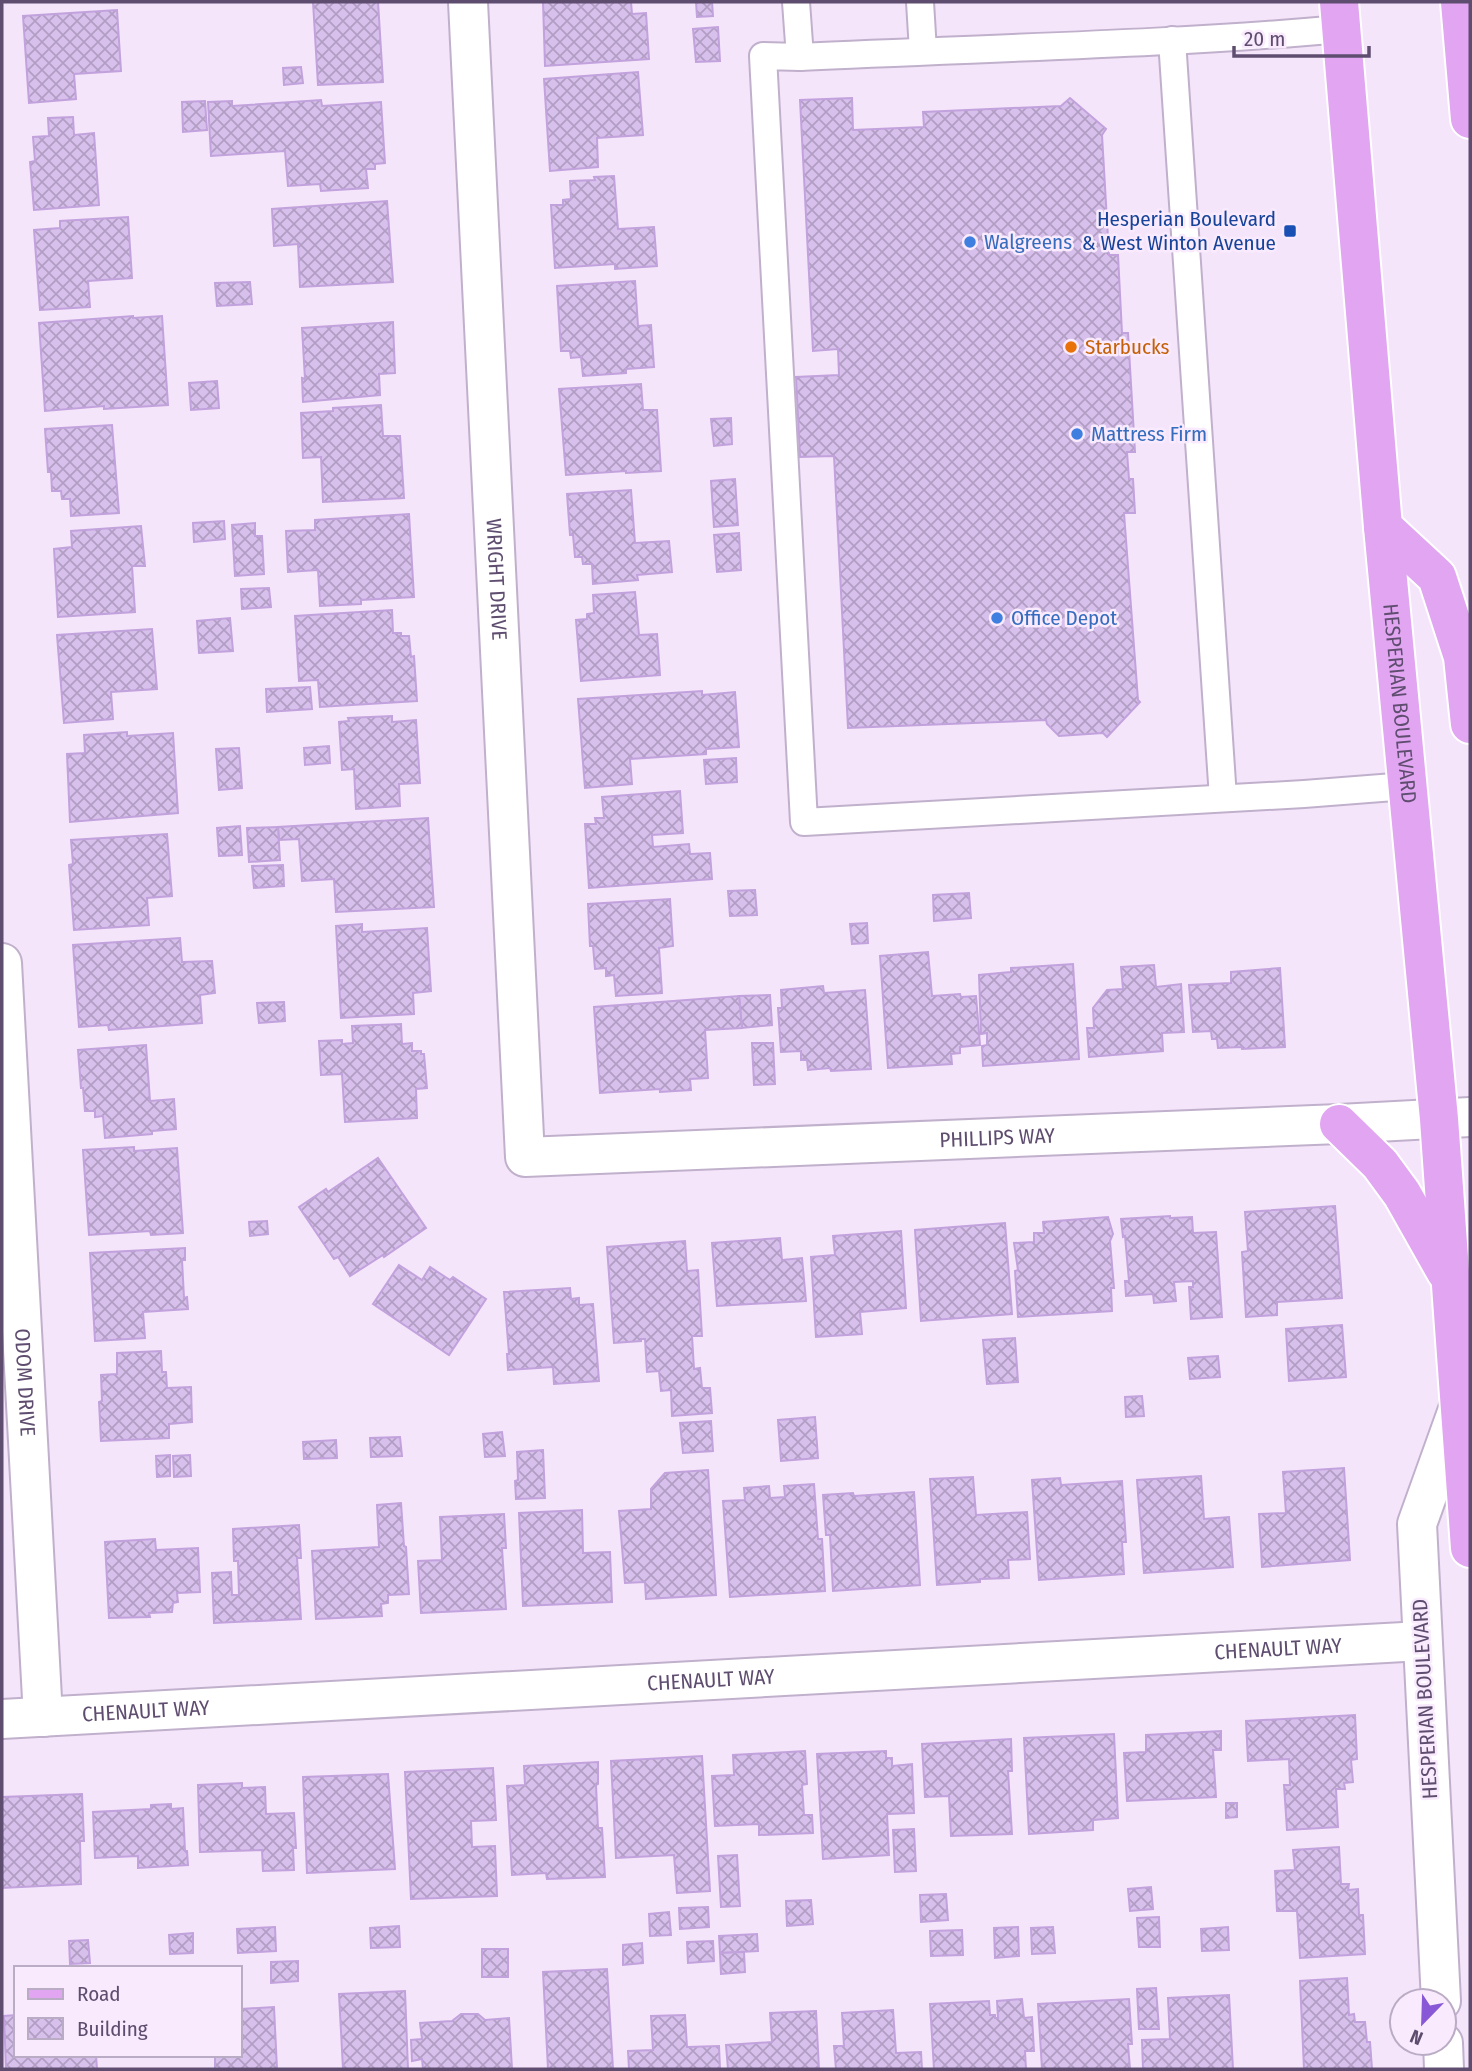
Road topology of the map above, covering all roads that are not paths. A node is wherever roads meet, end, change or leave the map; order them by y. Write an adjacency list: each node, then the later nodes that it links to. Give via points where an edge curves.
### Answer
1 (468, 2): 17 (street, WRIGHT DRIVE)
2 (796, 2): 8 (lane)
3 (920, 2): 7 (lane)
4 (1460, 2): 9 (main road)
5 (1340, 15): 6 (lane, via 1251,37); 10 (main road, HESPERIAN BOULEVARD)
6 (1172, 40): 7 (lane); 13 (lane)
7 (923, 51): 8 (lane)
8 (800, 57): 13 (lane, via 763,56 804,822)
9 (1470, 119)
10 (1383, 527): 11 (main road, via 1437,577 1463,657); 12 (main road, HESPERIAN BOULEVARD)
11 (1470, 724)
12 (1407, 786): 13 (lane); 15 (main road, HESPERIAN BOULEVARD)
13 (1223, 798)
14 (2, 963): 22 (street, ODOM DRIVE)
15 (1455, 1118): 16 (street, PHILLIPS WAY); 18 (main road, HESPERIAN BOULEVARD)
16 (1339, 1124): 17 (street, PHILLIPS WAY); 18 (main road, via 1380,1164 1402,1194)
17 (525, 1157)
18 (1451, 1280): 19 (main road, HESPERIAN BOULEVARD)
19 (1460, 1404): 20 (main road, HESPERIAN BOULEVARD); 21 (street, HESPERIAN BOULEVARD, via 1417,1524)
20 (1470, 1548)
21 (1422, 1641): 22 (street, CHENAULT WAY); 24 (street, HESPERIAN BOULEVARD)
22 (43, 1717): 23 (street, CHENAULT WAY)
23 (2, 1719)
24 (1440, 1987)

